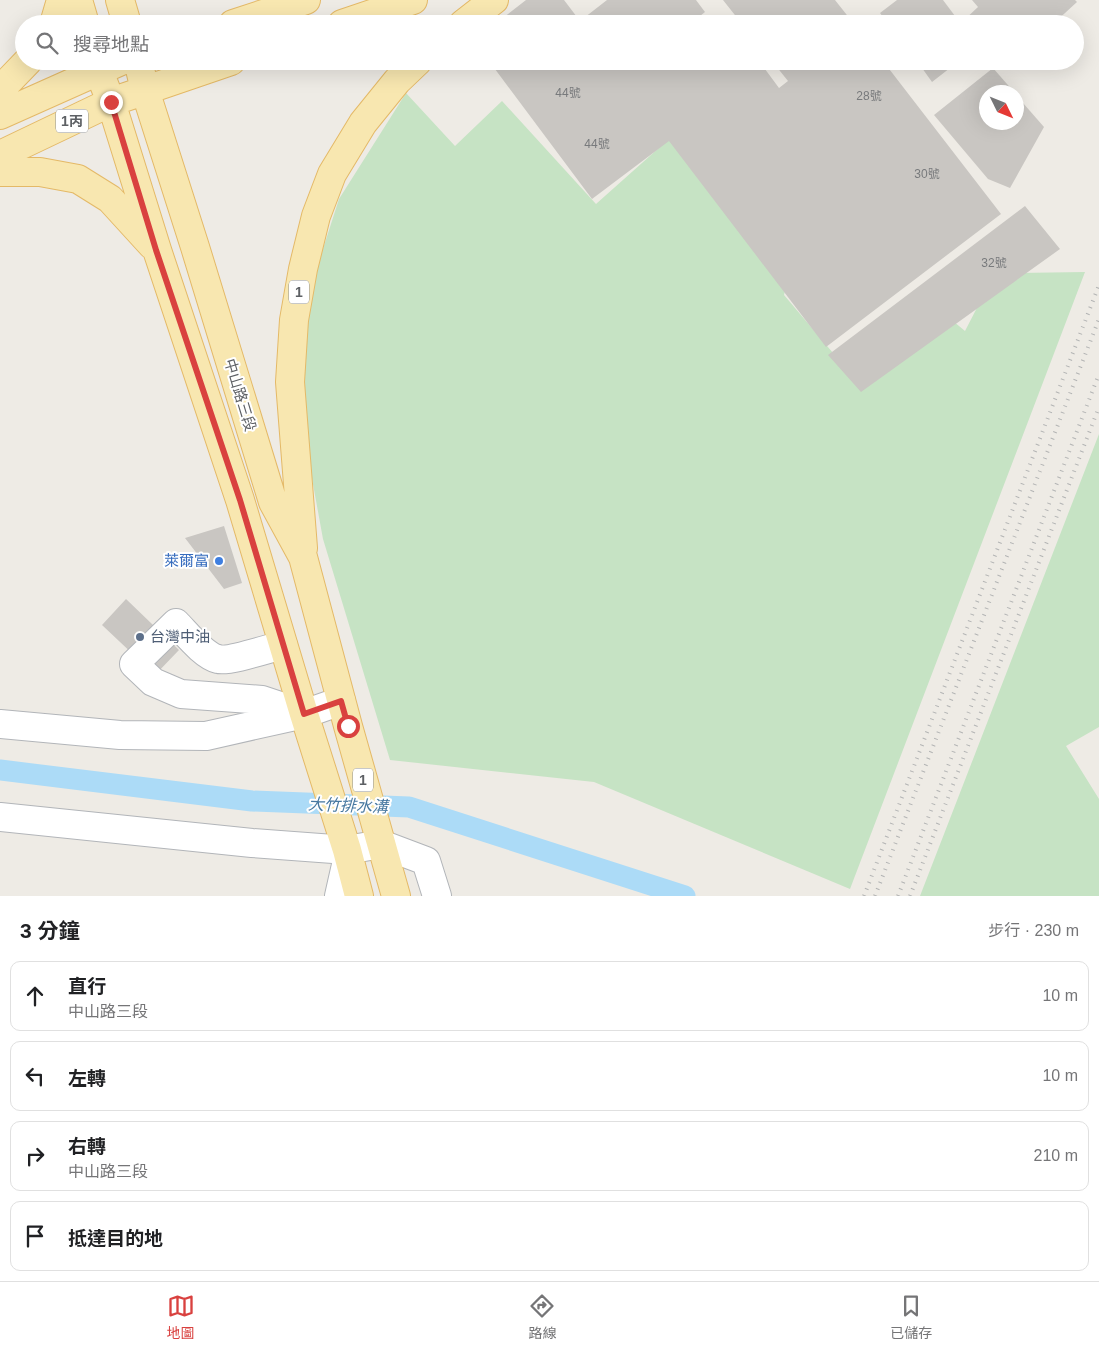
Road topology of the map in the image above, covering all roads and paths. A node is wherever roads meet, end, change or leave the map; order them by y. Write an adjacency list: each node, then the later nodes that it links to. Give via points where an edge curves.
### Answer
1 (61, 0): 7 (main road)
2 (78, 0): 8 (main road)
3 (120, 0): 9 (main road)
4 (306, 0): 10 (main road)
5 (413, 0): 11 (main road)
6 (494, 0): 12 (main road)
7 (57, 15)
8 (82, 15)
9 (124, 15)
10 (260, 15)
11 (369, 15)
12 (475, 15)
13 (19, 70): 19 (main road)
14 (93, 70): 22 (main road, 1丙)
15 (106, 70): 21 (main road)
16 (140, 70): 20 (main road, 中山路三段 / 1)
17 (204, 70): 20 (main road, 1丙)
18 (409, 70): 26 (main road, 1, via 363,123 332,174 316,216 303,269 294,320 290,382)
19 (0, 90)
20 (145, 90): 21 (main road, 1丙); 26 (main road, 中山路三段 / 1, via 272,502)
21 (111, 102): 23 (main road, 1丙); 25 (main road)
22 (0, 115)
23 (0, 155)
24 (0, 172): 25 (main road, via 40,172 78,179 110,199)
25 (156, 250): 27 (main road, via 237,490)
26 (303, 557): 28 (main road, 中山路三段 / 1)
27 (283, 645): 30 (main road); 30 (street, via 218,660 204,651 176,623 134,664 154,682 181,694 262,700)
28 (344, 713): 30 (street); 32 (main road, 1)
29 (0, 724): 30 (street, via 120,735 206,736)
30 (308, 725): 33 (main road)
31 (0, 817): 33 (street, via 243,842)
32 (379, 839): 33 (street); 36 (main road, 1); 37 (street, via 426,861)
33 (346, 848): 34 (street); 35 (main road)
34 (339, 896)
35 (359, 896)
36 (396, 896)
37 (436, 896)

